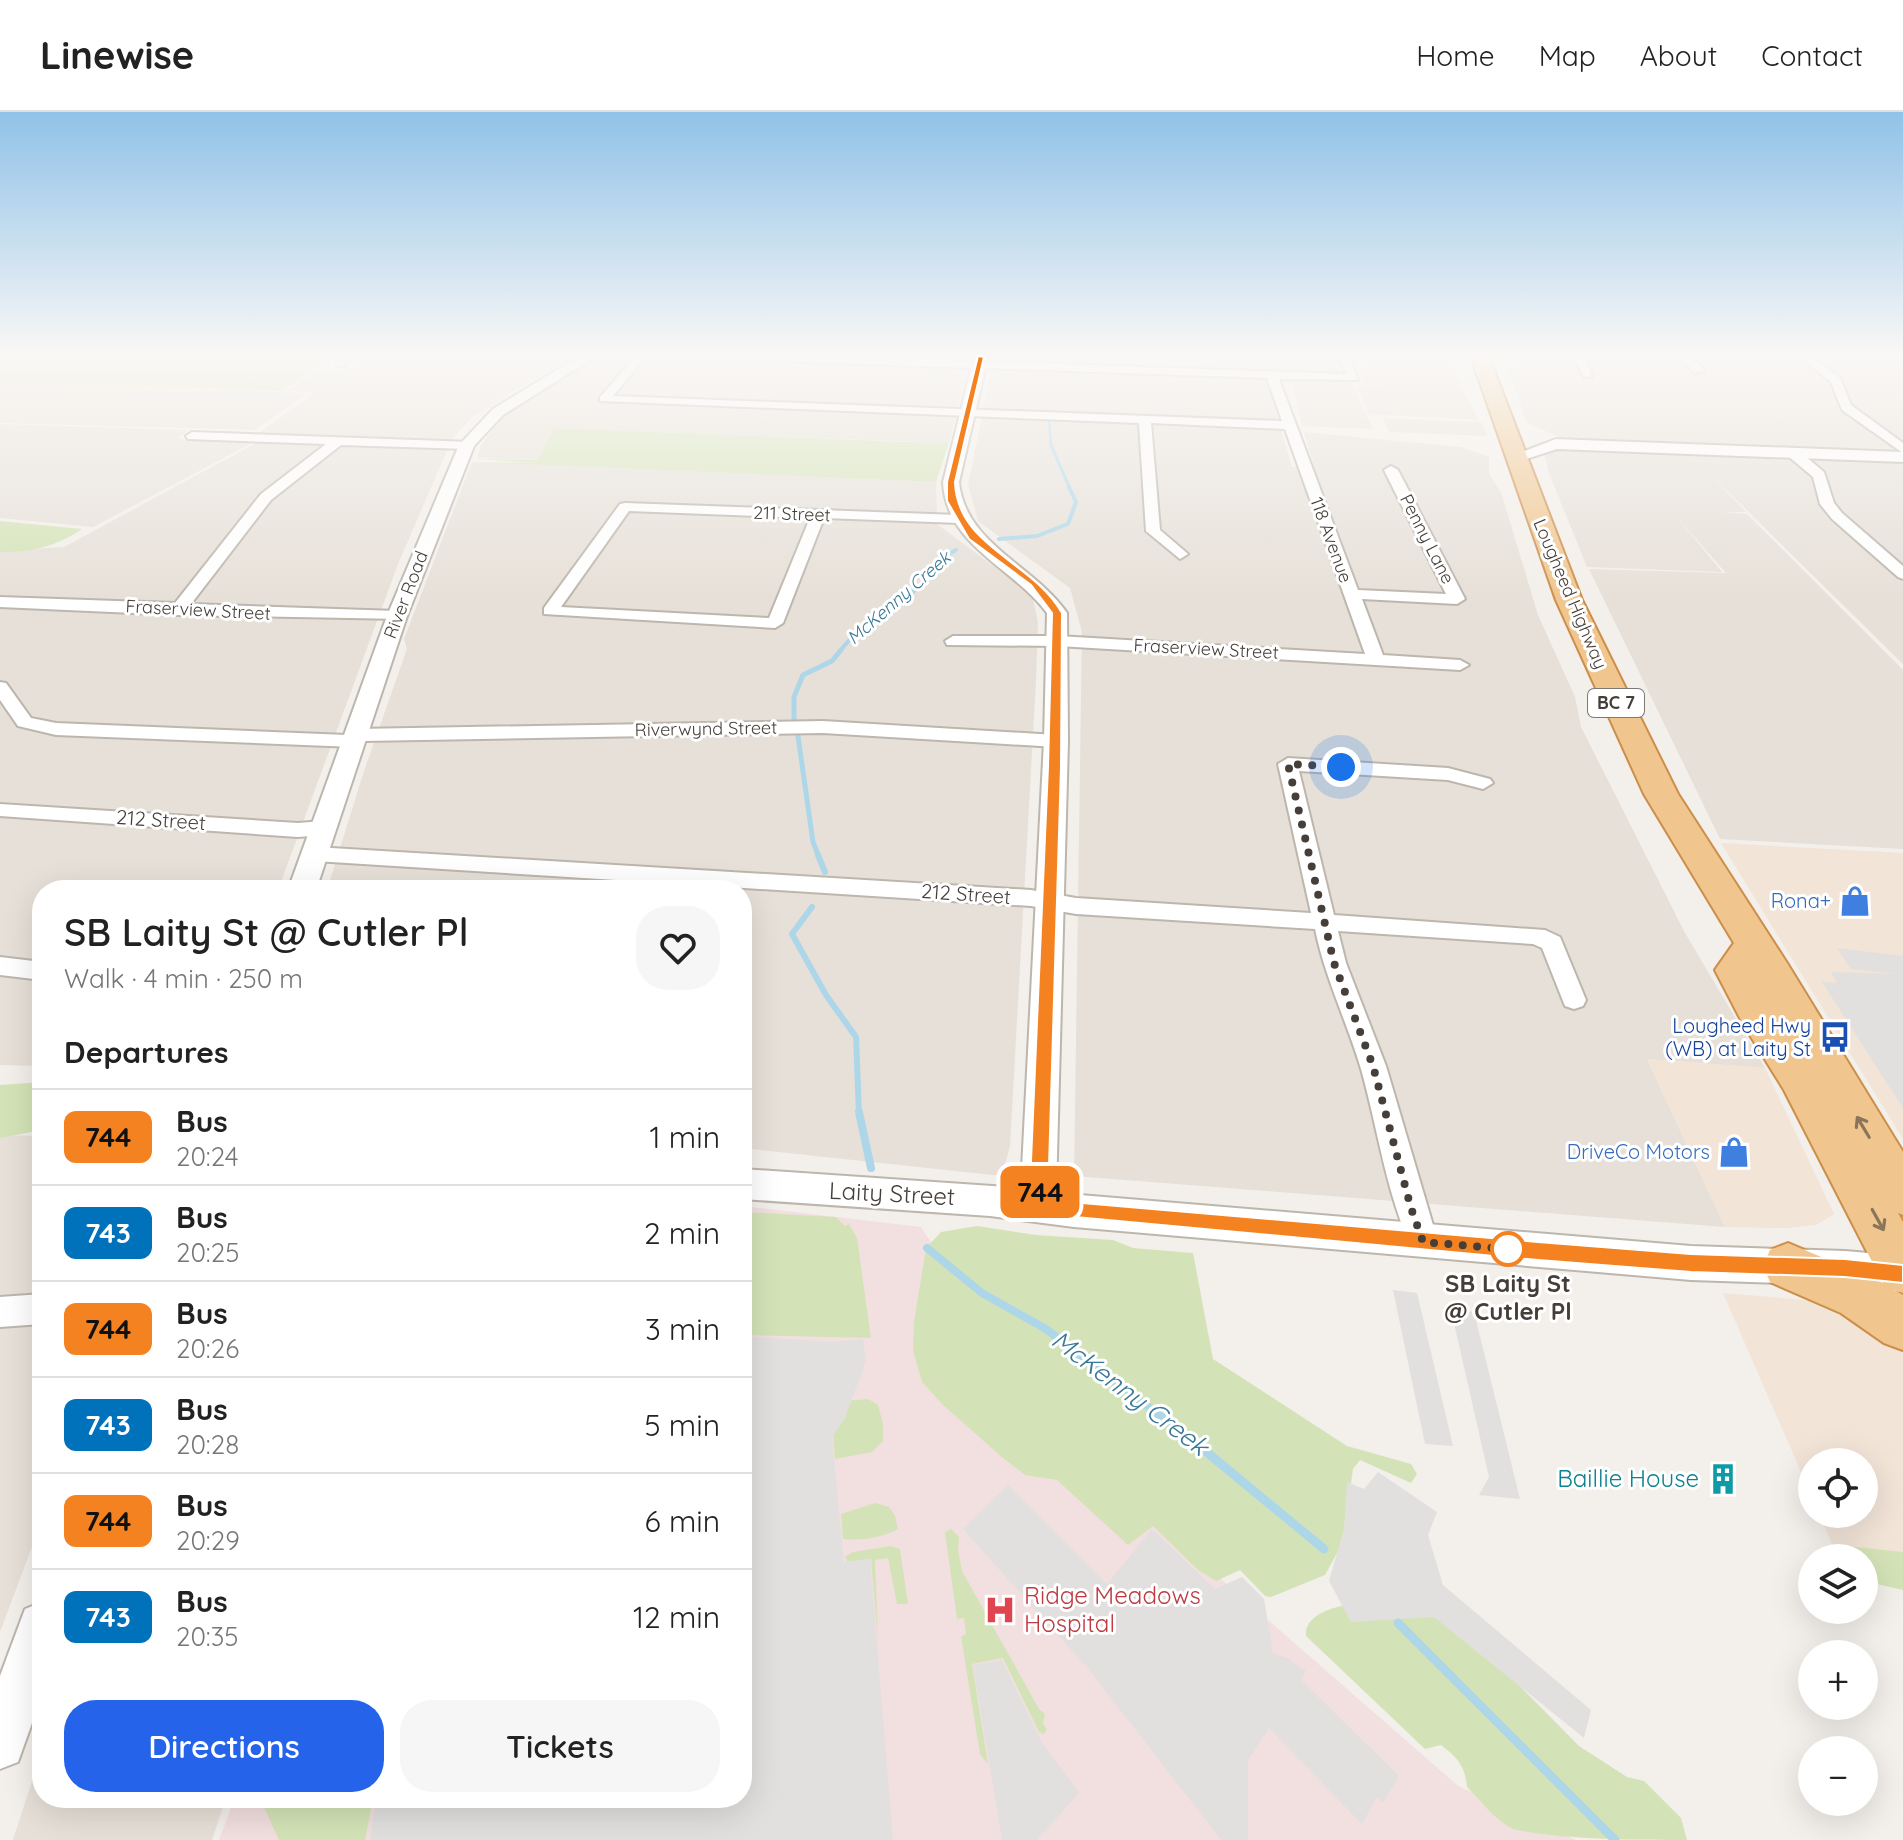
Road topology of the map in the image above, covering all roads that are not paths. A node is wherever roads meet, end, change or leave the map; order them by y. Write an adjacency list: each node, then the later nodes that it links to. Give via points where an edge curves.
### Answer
1 (240, 438): 7 (street)
2 (474, 438): 10 (street, River Road)
3 (962, 438): 15 (street, via 950,487)
4 (1146, 438): 16 (street, via 1153,531)
5 (1294, 438): 18 (street, 118 Avenue)
6 (1510, 438): 8 (highway, Lougheed Highway / BC 7)
7 (338, 441): 10 (street); 20 (street, via 266,497)
8 (1512, 443): 9 (street); 9 (street); 38 (highway, Lougheed Highway / BC 7, via 1569,600 1612,696 1661,794)
9 (1556, 444): 11 (street)
10 (467, 445): 21 (street, River Road)
11 (1793, 453): 12 (street); 17 (street, via 1819,475 1827,504 1837,516)
12 (1903, 457)
13 (1391, 470): 18 (street, Penny Lane, via 1457,599)
14 (818, 515): 14 (street, 211 Street, via 775,623 550,611 625,507); 15 (street, 211 Street)
15 (959, 519): 23 (street, via 972,537 1048,596 1057,613)
16 (1180, 554)
17 (1903, 574)
18 (1352, 594): 24 (street, 118 Avenue)
19 (0, 602): 20 (street, Fraserview Street)
20 (178, 610): 21 (street, Fraserview Street)
21 (397, 616): 27 (street, River Road)
22 (953, 641): 23 (street, Fraserview Street)
23 (1058, 641): 24 (street, Fraserview Street); 28 (street)
24 (1375, 658): 25 (street, Fraserview Street)
25 (1460, 665)
26 (0, 687): 27 (street, Riverwynd Street, via 25,722 56,729)
27 (355, 738): 28 (street, Riverwynd Street, via 823,727); 31 (street, River Road)
28 (1056, 741): 36 (street)
29 (1483, 783): 37 (street, via 1448,774 1288,764)
30 (0, 810): 31 (street, 212 Street)
31 (323, 828): 32 (street, River Road)
32 (315, 854): 33 (street, River Road); 34 (street, 212 Street)
33 (306, 880)
34 (713, 880)
35 (752, 883): 36 (street, 212 Street)
36 (1050, 902): 37 (street, 212 Street); 44 (street)
37 (1324, 922): 41 (street, 212 Street, via 1546,938); 45 (street, via 1382,1094)
38 (1754, 945): 43 (highway, Lougheed Highway / BC 7, one-way to 38); 47 (highway, one-way to 47, via 1735,970 1800,1078)
39 (0, 966): 40 (street)
40 (32, 970)
41 (1574, 1000)
42 (752, 1185): 44 (street, Laity Street)
43 (1903, 1194)
44 (1038, 1207): 45 (street, Laity Street)
45 (1423, 1242): 46 (street, Laity Street)
46 (1788, 1266): 47 (street, Laity Street); 50 (highway, via 1859,1296)
47 (1903, 1272)
48 (32, 1310): 49 (street)
49 (0, 1312)
50 (1903, 1325)
51 (32, 1653): 52 (street)
52 (1, 1737)

